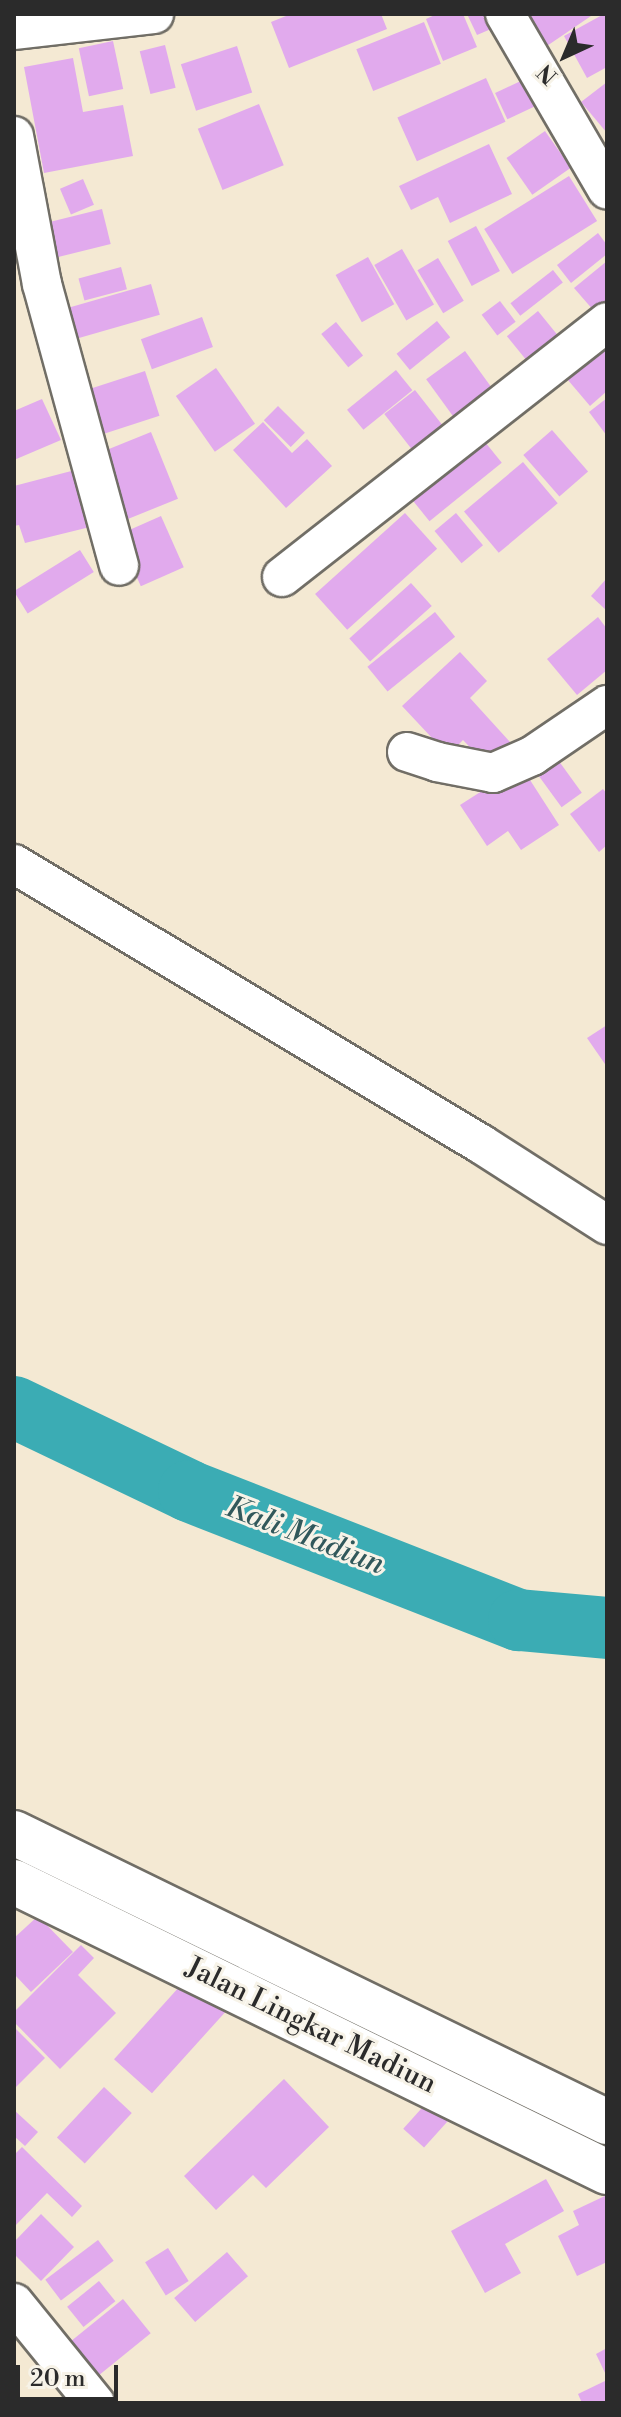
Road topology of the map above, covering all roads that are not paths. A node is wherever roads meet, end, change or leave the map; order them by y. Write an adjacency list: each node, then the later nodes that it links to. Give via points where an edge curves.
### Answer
1 (154, 14): 3 (street)
2 (505, 14): 5 (street)
3 (14, 30)
4 (14, 136): 7 (street, via 42,284)
5 (607, 189)
6 (607, 322): 8 (street)
7 (119, 566)
8 (282, 577)
9 (607, 705): 10 (street, via 532,756 493,773)
10 (407, 752)
11 (14, 864): 12 (street)
12 (607, 1225)
13 (14, 1833): 15 (main road, Jalan Lingkar Madiun)
14 (14, 1882): 16 (main road, Jalan Lingkar Madiun)
15 (607, 2122)
16 (607, 2172)
17 (14, 2303): 18 (street)
18 (95, 2403)

